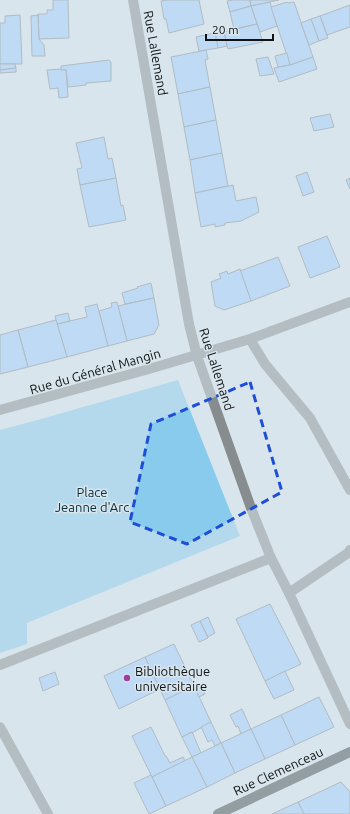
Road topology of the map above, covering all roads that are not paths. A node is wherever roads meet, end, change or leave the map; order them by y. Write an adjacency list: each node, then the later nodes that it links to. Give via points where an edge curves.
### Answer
1 (133, 0): 4 (street, Rue Lallemand, via 189,324)
2 (350, 302): 3 (street, Rue du Général Mangin)
3 (250, 340): 4 (street, Rue du Général Mangin); 6 (street, via 265,364 310,418)
4 (197, 356): 5 (street, Rue du Général Mangin); 8 (street, Rue Lallemand)
5 (0, 410)
6 (350, 490)
7 (350, 550): 9 (street)
8 (271, 558): 9 (street, Rue Lallemand); 10 (street)
9 (289, 593): 11 (street, Rue Lallemand)
10 (0, 666)
11 (350, 724)
12 (0, 727): 14 (street)
13 (350, 752): 15 (main road, Rue Clemenceau)
14 (48, 814)
15 (218, 814)

